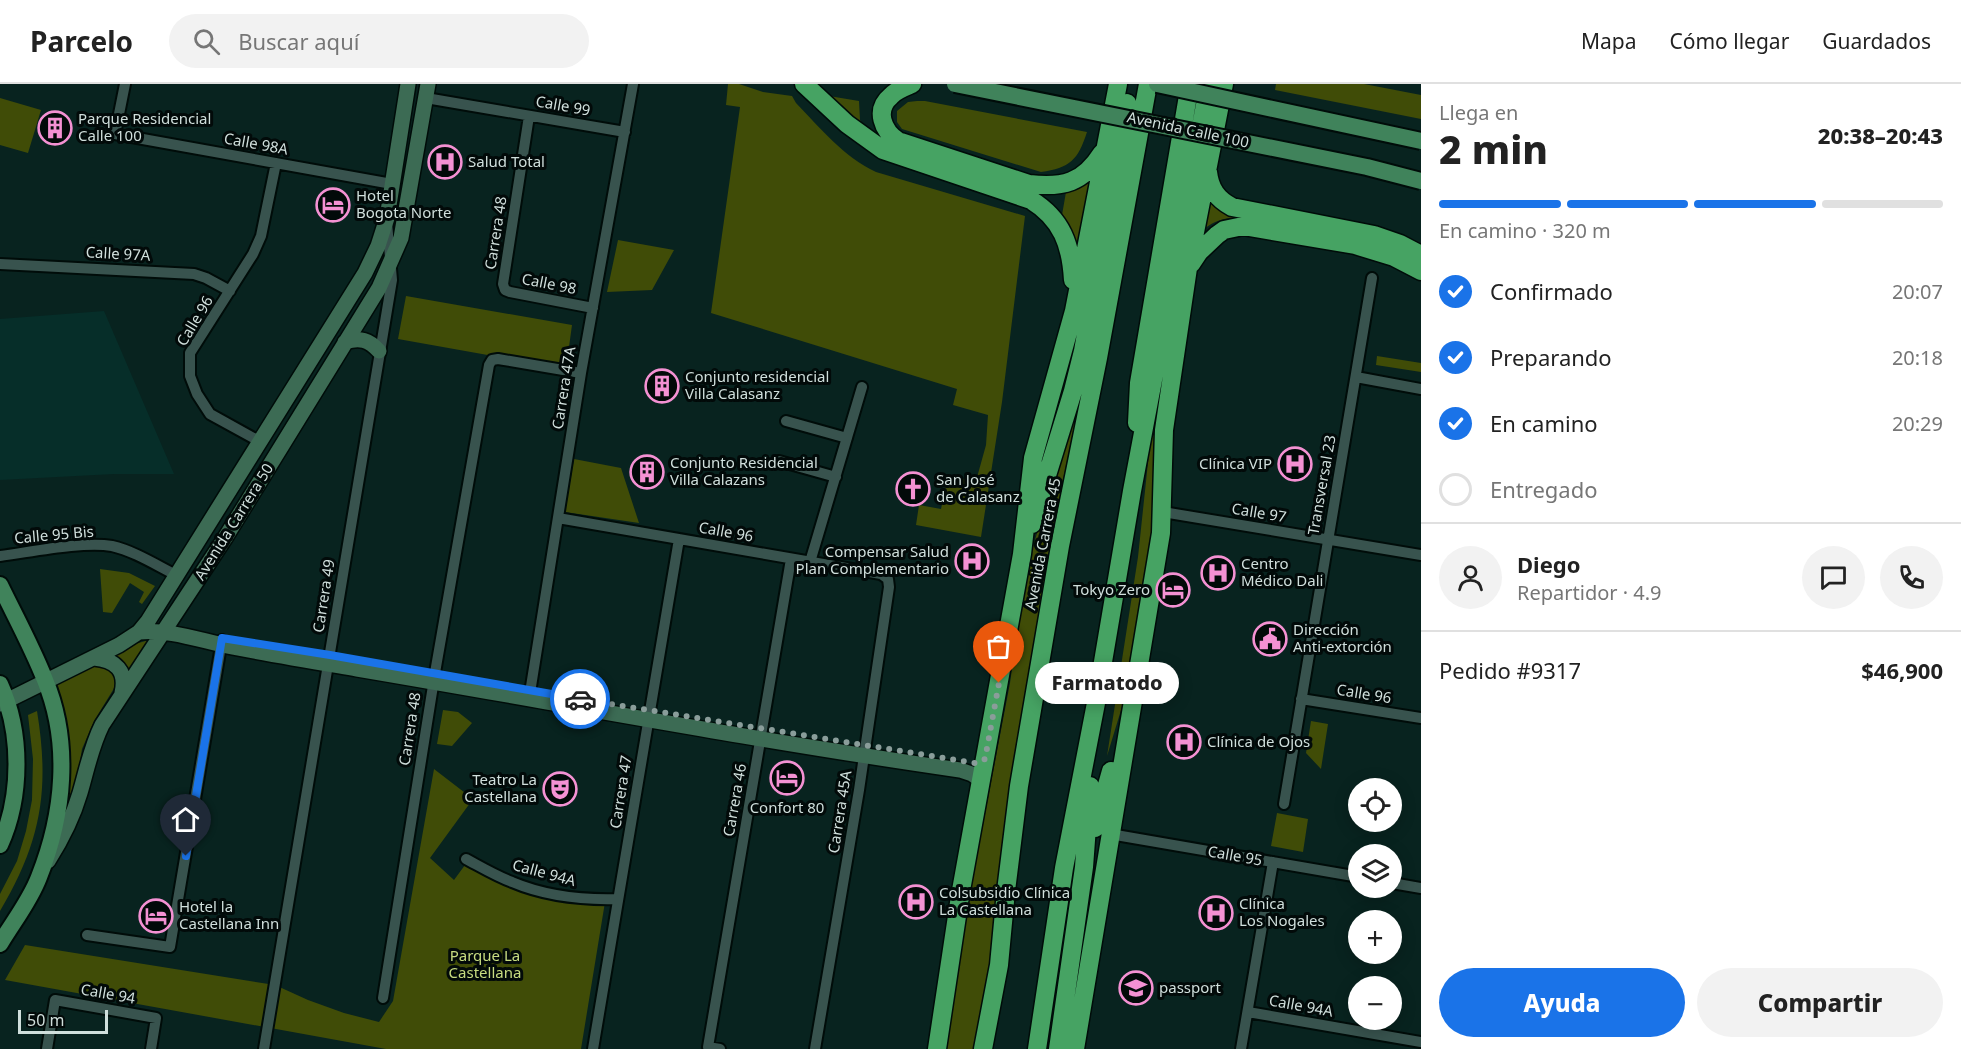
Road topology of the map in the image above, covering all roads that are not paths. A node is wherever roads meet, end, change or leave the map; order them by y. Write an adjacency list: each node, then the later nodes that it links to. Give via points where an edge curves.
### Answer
1 (125, 84): 19 (street, Calle 98A, via 115,134)
2 (408, 84): 21 (street, Avenida Carrera 50)
3 (633, 84): 15 (street, Carrera 47A)
4 (804, 84): 32 (highway, via 847,124 883,150 1045,208 1062,230 1072,260)
5 (912, 84): 17 (highway, via 891,95 883,105 883,125 889,135 1029,184 1070,182 1086,174)
6 (955, 84): 20 (main road, Avenida Calle 100, bridge, via 1367,166)
7 (1118, 84): 17 (highway, Avenida Carrera 45)
8 (1130, 84): 49 (highway, Avenida Carrera 45, via 1083,351)
9 (1148, 84): 101 (highway, Avenida Carrera 45, via 1058,557 1019,786 999,965)
10 (1157, 84): 16 (main road, bridge)
11 (1190, 84): 44 (highway, via 1139,383)
12 (1221, 86): 18 (highway); 44 (highway)
13 (427, 91): 14 (street, Calle 99); 24 (street, Avenida Carrera 50, via 406,214)
14 (529, 116): 15 (street, Calle 99); 29 (street, Carrera 48)
15 (625, 132): 31 (street, Carrera 47A)
16 (1421, 141)
17 (1106, 146): 32 (highway, Avenida Carrera 45)
18 (1208, 160): 23 (highway, via 1214,192 1232,207 1374,235); 26 (highway)
19 (276, 163): 21 (street, Calle 98A); 30 (street, Calle 96, via 261,236)
20 (1421, 181)
21 (392, 184): 22 (street, Avenida Carrera 50)
22 (387, 218): 24 (street, Carrera 49); 41 (street, Avenida Carrera 50, via 365,273)
23 (1421, 255)
24 (392, 262): 33 (street, Avenida Carrera 50); 34 (street, Carrera 49)
25 (0, 264): 30 (street, Calle 97A, via 194,274)
26 (1188, 268): 27 (highway, via 1217,235 1243,226 1355,245 1394,257); 45 (highway, via 1164,430)
27 (1421, 271)
28 (1372, 278): 36 (street, Transversal 23)
29 (503, 284): 31 (street, Calle 98, via 510,292)
30 (230, 291): 41 (street, Calle 96, via 190,353 190,375 210,414)
31 (593, 308): 35 (street, Carrera 47A)
32 (1074, 311): 49 (highway, Avenida Carrera 45, via 1033,458)
33 (345, 342): 34 (street, via 364,339); 58 (street, Avenida Carrera 50)
34 (379, 351): 61 (street, Carrera 49)
35 (581, 373): 46 (street, Carrera 47A); 62 (street, Carrera 48, via 498,359 489,364)
36 (1356, 377): 38 (street); 48 (street, Transversal 23)
37 (862, 387): 40 (street)
38 (1421, 388)
39 (786, 421): 40 (street)
40 (847, 438): 43 (street)
41 (259, 441): 54 (street, Avenida Carrera 50)
42 (779, 461): 43 (street)
43 (836, 477): 53 (street)
44 (1132, 491): 70 (highway)
45 (1163, 512): 48 (street, Calle 97); 65 (highway)
46 (558, 518): 47 (street, Calle 96); 67 (street, Carrera 47A)
47 (679, 539): 52 (street, Calle 96); 71 (street, Carrera 47)
48 (1328, 539): 50 (street, Calle 97); 68 (street, Transversal 23)
49 (1022, 554): 75 (highway, Avenida Carrera 45)
50 (1421, 555)
51 (0, 556): 54 (street, Calle 95 Bis, via 88,545 112,546)
52 (791, 559): 53 (street, Calle 96); 73 (street, Carrera 46)
53 (810, 562): 55 (street, Calle 96, via 881,574)
54 (176, 575): 57 (street, Avenida Carrera 50)
55 (888, 579): 74 (street, Carrera 45A)
56 (0, 585): 63 (main road)
57 (139, 632): 58 (street); 60 (street, Avenida Carrera 50)
58 (164, 632): 59 (street); 66 (street, Avenida Carrera 50)
59 (222, 641): 61 (street); 88 (street, via 170,947)
60 (94, 658): 63 (street, Avenida Carrera 50); 66 (street, via 112,662 118,668 123,676)
61 (329, 659): 62 (street); 96 (street, Carrera 49)
62 (434, 677): 67 (street); 90 (street, Carrera 48)
63 (46, 681): 69 (street, Avenida Carrera 50); 84 (main road, via 57,717 62,786)
64 (0, 684): 69 (main road)
65 (1135, 684): 78 (highway); 82 (highway)
66 (122, 693): 84 (street, Avenida Carrera 50, via 94,742 72,817)
67 (530, 694): 71 (street)
68 (1301, 699): 72 (street, Calle 96); 77 (street, Transversal 23)
69 (4, 702): 79 (main road, via 14,732 16,765 11,811)
70 (1096, 703): 82 (highway); 102 (highway, via 1064,868)
71 (649, 715): 73 (street); 87 (street, Carrera 47)
72 (1421, 718)
73 (761, 734): 74 (street); 98 (street, Carrera 46, via 708,1047)
74 (865, 751): 75 (street, via 965,763); 76 (street, via 960,770); 99 (street, Carrera 45A)
75 (985, 759): 76 (highway, Avenida Carrera 45)
76 (981, 780): 100 (highway, Avenida Carrera 45)
77 (1284, 804)
78 (1110, 834): 81 (street, Calle 95); 103 (highway)
79 (0, 845)
80 (466, 859): 87 (street, Calle 94A, via 513,883 545,892 587,900)
81 (1273, 862): 83 (street, Calle 95); 91 (street)
82 (1084, 867): 92 (highway)
83 (1348, 875)
84 (39, 877): 89 (main road, Avenida Carrera 50)
85 (1402, 885): 86 (street)
86 (1421, 888)
87 (618, 899): 97 (street, Carrera 47)
88 (87, 935)
89 (0, 944)
90 (383, 998)
91 (1248, 1012): 93 (street, Calle 94A); 104 (street)
92 (1060, 1040)
93 (1421, 1042)
94 (47, 1049): 95 (street, Calle 94, via 55,1000 156,1018)
95 (151, 1049)
96 (264, 1049)
97 (593, 1049)
98 (720, 1049)
99 (815, 1049)
100 (937, 1049)
101 (983, 1049)
102 (1036, 1049)
103 (1075, 1049)
104 (1241, 1049)

